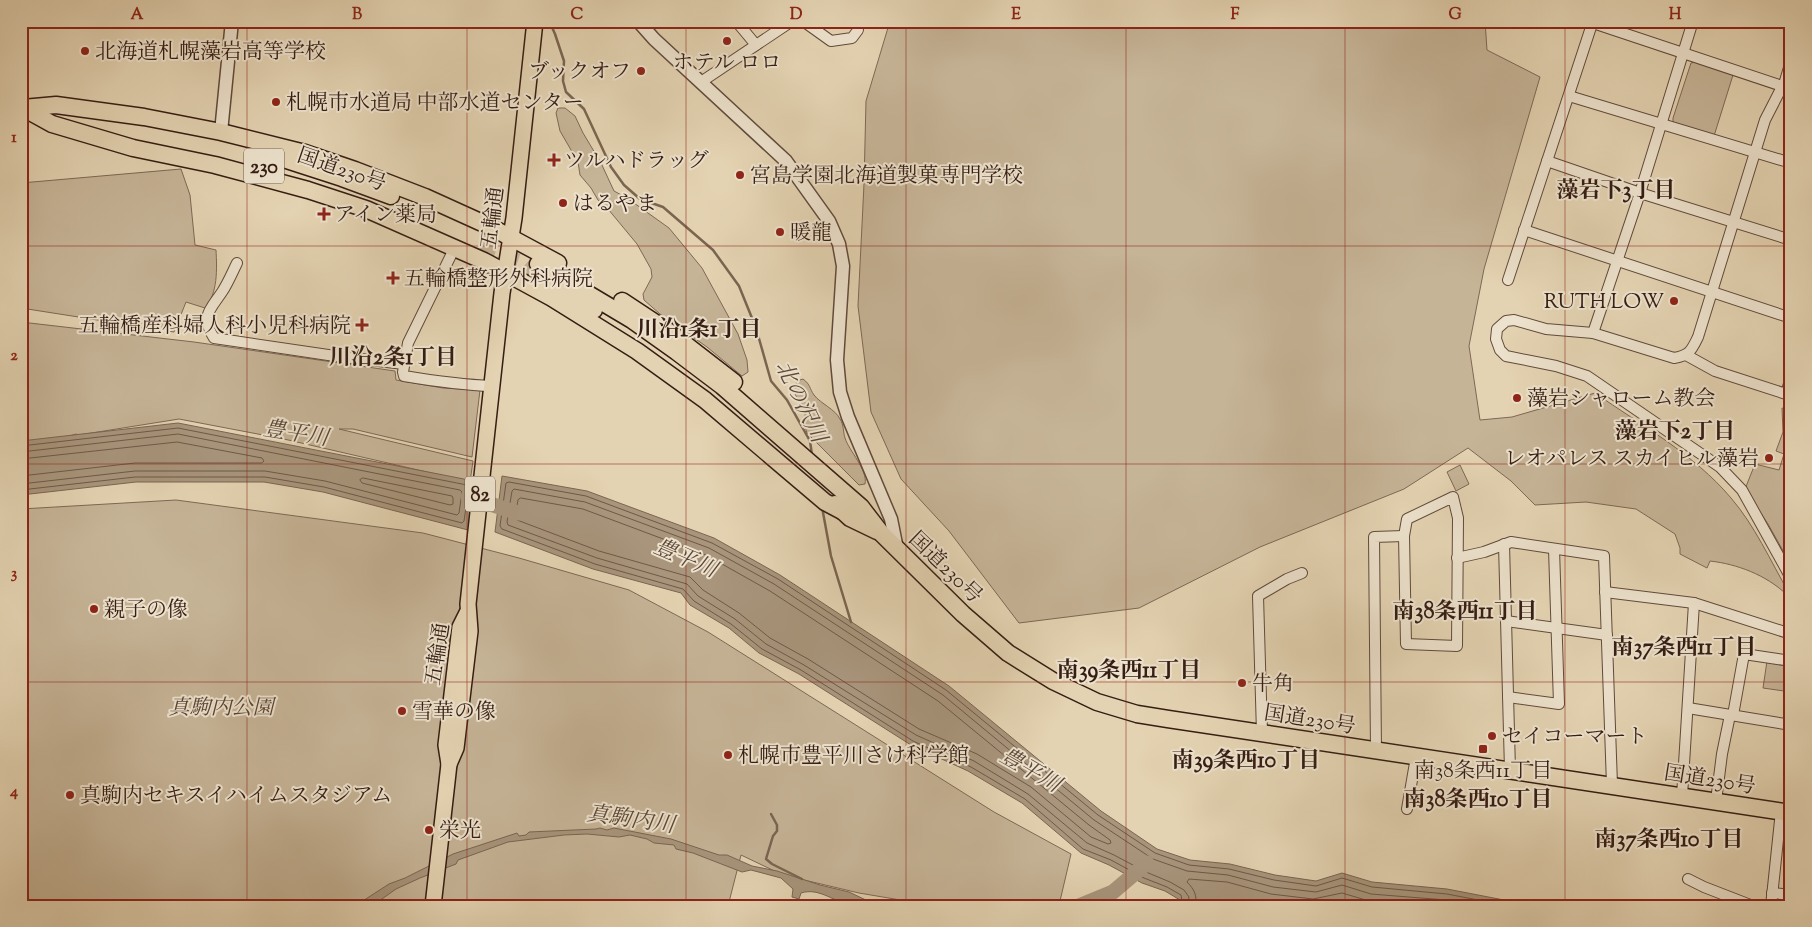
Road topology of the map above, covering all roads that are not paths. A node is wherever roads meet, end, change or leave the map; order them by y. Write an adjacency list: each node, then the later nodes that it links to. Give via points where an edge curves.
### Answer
1 (232, 21): 18 (street)
2 (535, 21): 25 (main road, 五輪通 / 82)
3 (638, 21): 13 (street)
4 (736, 21): 10 (street)
5 (792, 21): 10 (street)
6 (803, 21): 7 (street, via 830,41 852,38 858,30)
7 (857, 21)
8 (1693, 21): 11 (street)
9 (1591, 22): 11 (street); 15 (street)
10 (756, 45): 13 (street)
11 (1683, 54): 14 (street); 17 (street)
12 (1791, 61): 14 (street)
13 (701, 82): 44 (street, via 786,161 825,213 835,232 843,266 837,360 840,392 891,519)
14 (1782, 86): 19 (street, via 1765,120)
15 (1569, 96): 17 (street); 20 (street)
16 (22, 108): 18 (highway, via 56,105 144,116); 27 (highway, 国道230号 / 230, via 75,113 266,154 400,199); 28 (highway, via 52,124 124,145 308,190 366,209)
17 (1661, 124): 19 (street); 22 (street)
18 (221, 132): 25 (highway, via 305,153 355,170 425,197)
19 (1755, 152): 21 (street); 23 (street)
20 (1547, 161): 22 (street); 24 (street)
21 (1791, 163)
22 (1640, 193): 23 (street); 29 (street)
23 (1734, 223): 26 (street); 33 (street)
24 (1524, 230): 29 (street); 32 (street)
25 (511, 238): 31 (main road, 五輪通 / 82); 40 (highway, via 579,274 692,349 791,431)
26 (1791, 240)
27 (481, 241)
28 (455, 247): 31 (highway); 37 (street, via 408,343)
29 (1616, 260): 33 (street); 35 (street)
30 (236, 263): 37 (street, via 207,315 207,324 214,338)
31 (506, 273): 39 (main road, 五輪通 / 82); 41 (highway, via 637,351 705,400 825,502)
32 (1508, 280)
33 (1712, 292): 34 (street); 36 (street, via 1698,337)
34 (1791, 318)
35 (1593, 333): 36 (street, via 1674,358); 48 (street, via 1546,329 1514,320 1506,321 1497,329 1496,339 1506,356 1587,376 1720,467 1742,490)
36 (1686, 356): 38 (street, via 1715,371 1786,394)
37 (404, 364): 39 (street, via 404,376)
38 (1791, 377)
39 (492, 386): 72 (main road, 五輪通 / 82, via 467,612 460,627 446,745 449,764)
40 (828, 475): 41 (highway, 国道230号); 41 (highway, 国道230号, via 648,331 593,296 537,270 704,387)
41 (840, 505): 44 (highway, 国道230号, via 850,518 881,533)
42 (1404, 536): 46 (street, via 1407,520 1453,497 1458,518); 46 (street, via 1406,644 1457,646); 61 (street, via 1374,537)
43 (1504, 544): 45 (street, via 1511,542); 46 (street); 51 (street)
44 (897, 549): 60 (highway, 国道230号, via 996,644 1052,681 1097,702 1137,714)
45 (1554, 549): 49 (street, via 1604,556); 52 (street)
46 (1457, 558)
47 (1302, 573): 60 (street, via 1258,596)
48 (1791, 578)
49 (1605, 592): 50 (street); 54 (street)
50 (1694, 603): 53 (street); 57 (street)
51 (1506, 621): 52 (street); 56 (street)
52 (1558, 628): 54 (street); 56 (street, via 1559,704)
53 (1791, 634)
54 (1607, 635): 64 (street)
55 (1791, 661): 58 (street, via 1744,654)
56 (1508, 697): 63 (street)
57 (1688, 708): 58 (street); 65 (street)
58 (1732, 715): 59 (street); 66 (street, via 1722,754)
59 (1791, 725)
60 (1262, 734): 61 (highway, 国道230号)
61 (1376, 751): 62 (highway, 国道230号)
62 (1416, 757): 63 (highway, 国道230号); 67 (street)
63 (1510, 770): 64 (highway, 国道230号)
64 (1612, 785): 65 (highway, 国道230号)
65 (1682, 796): 66 (highway, 国道230号)
66 (1716, 802): 68 (highway, 国道230号)
67 (1407, 809)
68 (1786, 812): 70 (street)
69 (1688, 879): 73 (street)
70 (1772, 892): 71 (street); 74 (street)
71 (1791, 896)
72 (433, 904)
73 (1753, 906)
74 (1771, 906)

